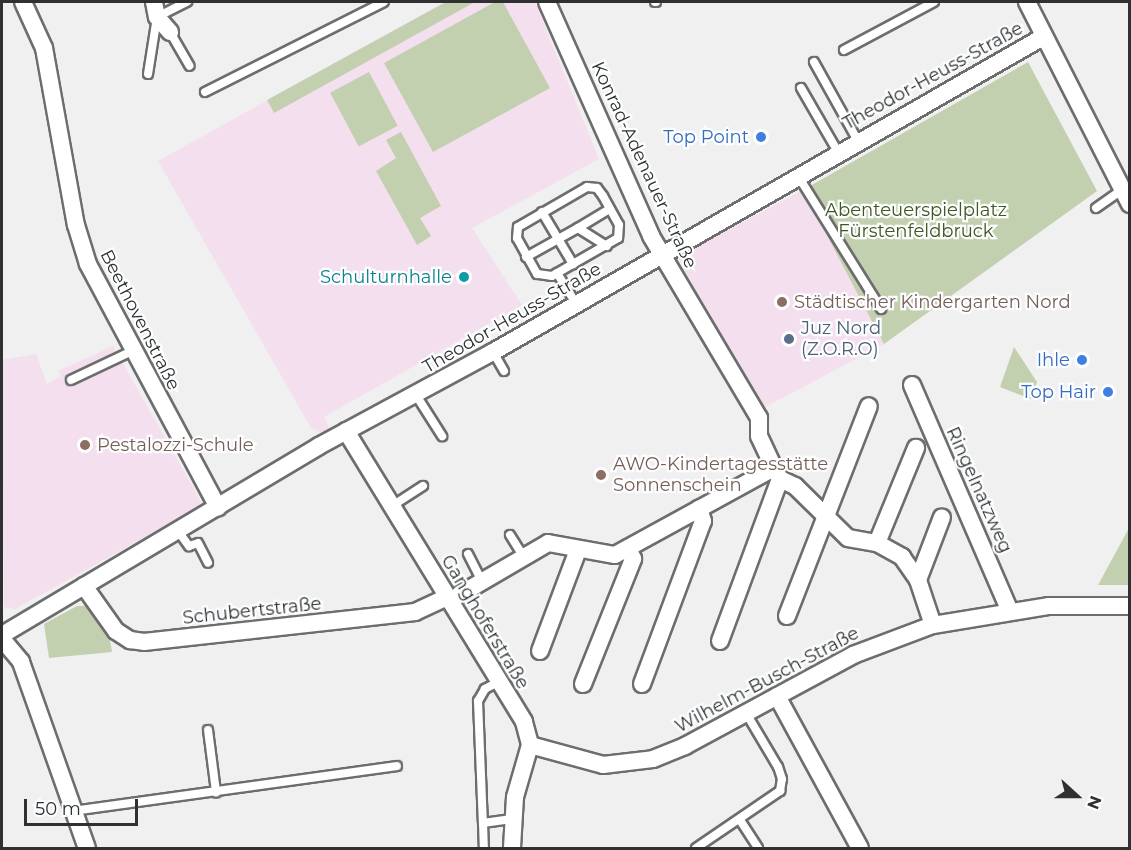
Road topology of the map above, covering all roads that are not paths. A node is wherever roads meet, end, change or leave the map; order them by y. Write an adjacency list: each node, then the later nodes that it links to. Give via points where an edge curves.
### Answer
1 (23, 2): 32 (street, Beethovenstraße, via 44,48 85,255)
2 (187, 2): 7 (lane)
3 (384, 2): 15 (lane)
4 (547, 2): 26 (street, Konrad-Adenauer-Straße)
5 (934, 2): 10 (lane)
6 (1027, 2): 9 (street)
7 (155, 9): 8 (street); 13 (lane)
8 (170, 32): 12 (lane)
9 (1043, 37): 16 (street, Theodor-Heuss-Straße); 19 (street)
10 (844, 50)
11 (814, 62): 16 (lane)
12 (190, 66)
13 (148, 74)
14 (801, 88): 17 (lane)
15 (205, 92)
16 (858, 141): 17 (street, Theodor-Heuss-Straße)
17 (838, 152): 18 (street, Theodor-Heuss-Straße)
18 (798, 176): 26 (street, Theodor-Heuss-Straße); 31 (lane)
19 (1126, 197): 20 (lane)
20 (1096, 208)
21 (610, 209): 22 (lane, via 600,191 587,187); 23 (lane); 25 (lane, via 620,233)
22 (542, 212): 24 (lane); 27 (lane, via 521,223 516,232)
23 (578, 228): 24 (lane); 25 (lane)
24 (558, 239): 27 (lane); 28 (lane)
25 (607, 246): 28 (lane)
26 (661, 255): 30 (street, Theodor-Heuss-Straße); 42 (street, Konrad-Adenauer-Straße, via 759,418 759,436)
27 (526, 257): 29 (lane, via 537,274 547,277)
28 (573, 264): 29 (lane)
29 (557, 273): 30 (lane)
30 (576, 304): 33 (street, Theodor-Heuss-Straße)
31 (881, 309)
32 (132, 351): 35 (lane); 45 (street, Beethovenstraße)
33 (493, 352): 34 (lane); 37 (street, Theodor-Heuss-Straße)
34 (504, 371)
35 (71, 380)
36 (912, 385): 62 (street, Ringelnatzweg)
37 (416, 394): 39 (street, Theodor-Heuss-Straße); 40 (lane)
38 (869, 406): 48 (street)
39 (346, 431): 44 (street, Ganghoferstraße); 45 (street, Theodor-Heuss-Straße)
40 (442, 436)
41 (916, 448): 51 (street)
42 (777, 474): 46 (street, Schubertstraße); 48 (street, via 795,486); 66 (street)
43 (423, 486): 44 (lane)
44 (392, 506): 60 (street, Ganghoferstraße)
45 (218, 507): 49 (street, Theodor-Heuss-Straße)
46 (699, 509): 52 (street, Schubertstraße); 70 (street, via 703,521)
47 (942, 517): 57 (street)
48 (824, 518): 51 (street, via 848,538); 63 (street)
49 (178, 531): 56 (lane, via 189,546 198,543); 59 (street, Theodor-Heuss-Straße)
50 (510, 535): 55 (lane)
51 (877, 543): 57 (street, via 902,557)
52 (628, 548): 53 (street, Schubertstraße, via 615,555); 69 (street, via 633,559)
53 (578, 550): 55 (street, Schubertstraße, via 548,543); 67 (street)
54 (468, 554): 58 (lane)
55 (524, 557): 58 (street, Schubertstraße)
56 (208, 563)
57 (918, 580): 64 (street)
58 (482, 582): 60 (street, Schubertstraße)
59 (84, 586): 60 (street, Schubertstraße, via 116,631 130,640 144,642 416,612); 65 (street, Theodor-Heuss-Straße)
60 (453, 596): 68 (street, Ganghoferstraße)
61 (1130, 606): 62 (street, Wilhelm-Busch-Straße, via 1049,606)
62 (1010, 611): 64 (street, Wilhelm-Busch-Straße)
63 (787, 616)
64 (933, 625): 71 (street, Wilhelm-Busch-Straße, via 853,655)
65 (2, 637): 77 (street, via 21,662)
66 (720, 640)
67 (540, 651)
68 (498, 682): 74 (street, Ganghoferstraße, via 524,722); 80 (lane, via 485,688 478,700)
69 (583, 684)
70 (642, 684)
71 (777, 696): 72 (street, Wilhelm-Busch-Straße); 86 (street)
72 (746, 713): 74 (street, Wilhelm-Busch-Straße, via 678,749 653,759 621,764 603,765); 79 (lane, via 782,779 780,791)
73 (208, 730): 76 (lane)
74 (530, 745): 78 (street)
75 (397, 766): 76 (lane)
76 (216, 792): 77 (lane)
77 (73, 811): 81 (street)
78 (512, 819): 80 (lane); 83 (street)
79 (740, 819): 84 (lane); 85 (lane)
80 (483, 823): 82 (lane)
81 (87, 849)
82 (484, 849)
83 (512, 849)
84 (696, 849)
85 (758, 849)
86 (860, 849)

